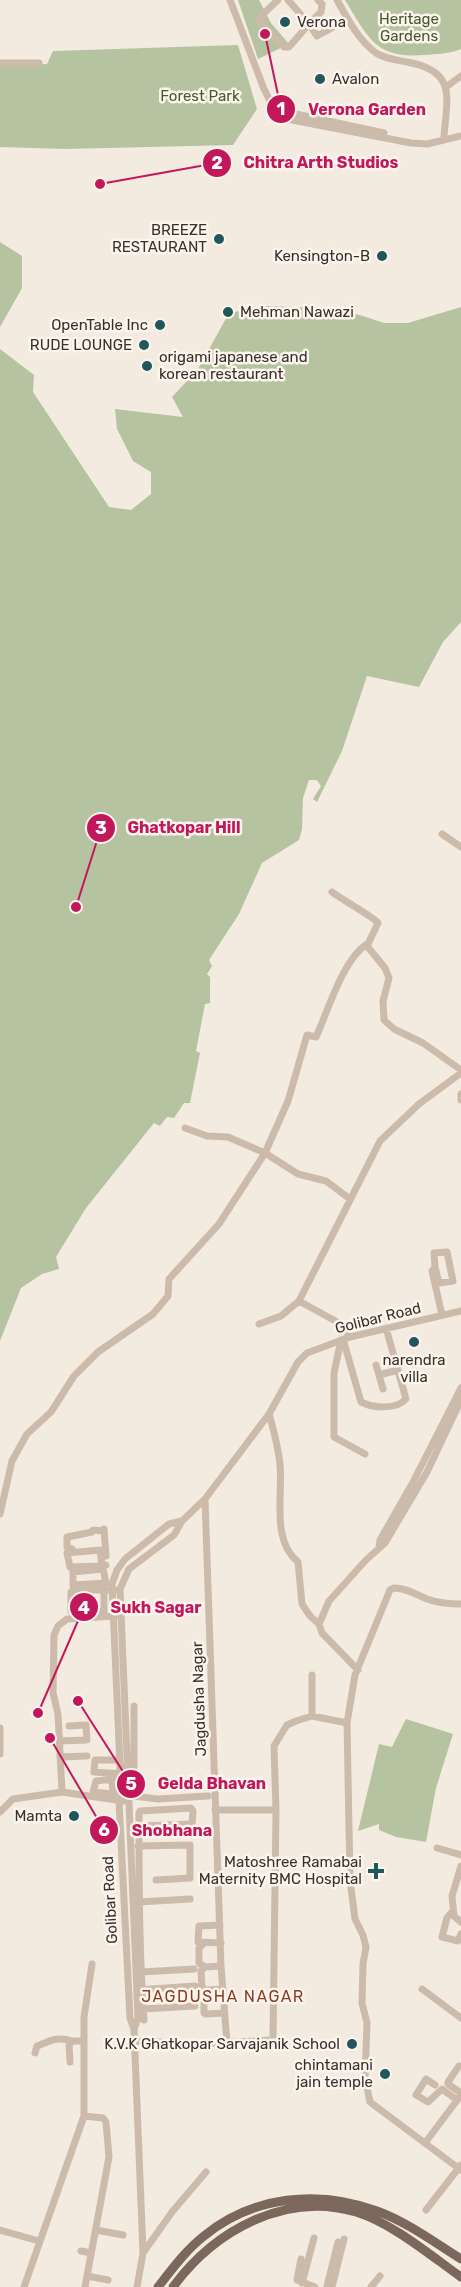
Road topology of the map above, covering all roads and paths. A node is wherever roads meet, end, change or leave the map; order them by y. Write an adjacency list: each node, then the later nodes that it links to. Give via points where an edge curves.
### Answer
1 (230, 0): 12 (street, via 264,89 276,113)
2 (278, 0): 7 (street, via 259,21 284,47 289,47)
3 (288, 0): 7 (street)
4 (318, 0): 7 (street, via 321,12)
5 (338, 0): 6 (street)
6 (348, 20): 7 (street, via 318,36); 11 (street, via 377,54 420,64 438,73)
7 (309, 24)
8 (0, 63): 9 (street)
9 (39, 63)
10 (461, 76): 11 (street)
11 (446, 87): 14 (street)
12 (287, 115): 14 (street, via 425,140); 15 (street, via 292,120 427,144)
13 (461, 131): 14 (street)
14 (444, 136)
15 (461, 136)
16 (442, 834): 17 (street)
17 (461, 846)
18 (333, 892): 19 (street, via 375,918 378,923)
19 (367, 944): 20 (street, via 389,978 383,1000 384,1020); 24 (street, via 356,951 316,1037 308,1035 288,1101)
20 (461, 1072): 25 (street, via 419,1104 381,1141)
21 (461, 1094): 22 (street)
22 (461, 1100)
23 (185, 1128): 24 (street, via 207,1136 228,1137)
24 (266, 1153): 25 (street, via 298,1174 326,1181); 43 (street, via 219,1224 169,1279 168,1296 153,1314 98,1352 74,1376 51,1412 27,1434 12,1461)
25 (350, 1199): 27 (street)
26 (435, 1268): 26 (street, via 439,1283 454,1280 447,1252 434,1253); 29 (street, via 432,1271)
27 (299, 1301): 30 (street, via 281,1316); 32 (street, via 340,1324)
28 (461, 1311): 29 (street, Golibar Road)
29 (442, 1315): 31 (street, Golibar Road)
30 (260, 1324)
31 (387, 1328): 32 (street, Golibar Road); 34 (street)
32 (345, 1339): 34 (street, via 364,1404 381,1407 403,1403 406,1399); 39 (street, Golibar Road, via 307,1353); 40 (street, via 334,1373 334,1437)
33 (376, 1365): 35 (street)
34 (398, 1370): 35 (street)
35 (379, 1375): 37 (street)
36 (461, 1388): 41 (street)
37 (383, 1389)
38 (461, 1400): 41 (street)
39 (269, 1414): 42 (street, Golibar Road); 55 (street, via 280,1466 281,1531 290,1555 298,1562 303,1604)
40 (365, 1454)
41 (415, 1486): 55 (street, via 385,1543 329,1601)
42 (205, 1498): 44 (street, Golibar Road); 72 (street, Jagdusha Nagar)
43 (0, 1514)
44 (182, 1521): 45 (street, Golibar Road, via 169,1524); 47 (street, via 174,1535)
45 (146, 1545): 47 (street); 49 (street, Golibar Road, via 125,1559)
46 (103, 1546): 46 (street, via 103,1530 66,1539 68,1549); 48 (street)
47 (149, 1555): 49 (street)
48 (104, 1565): 48 (street, via 70,1567 67,1553 100,1550); 49 (street)
49 (112, 1587): 49 (street, via 103,1569 72,1574 75,1587); 50 (street); 52 (street, via 104,1611); 53 (street, Golibar Road); 54 (street)
50 (86, 1590): 52 (street); 52 (street, via 71,1592 72,1612)
51 (461, 1604): 56 (street, via 430,1600 402,1588 390,1590)
52 (87, 1615): 53 (street); 64 (street, via 67,1620 54,1635 54,1693)
53 (112, 1616): 54 (street); 57 (street, Golibar Road)
54 (121, 1616): 57 (street)
55 (319, 1624): 56 (street, via 322,1633)
56 (358, 1670): 61 (street)
57 (119, 1672): 68 (street, Golibar Road)
58 (312, 1675): 60 (street)
59 (134, 1706): 68 (street, via 134,1766)
60 (312, 1716): 61 (street); 73 (street, via 288,1725 274,1746)
61 (347, 1723): 117 (street, via 350,1880 355,1919 366,1947 362,2002 367,2023 366,2091 370,2102)
62 (69, 1726): 64 (street, via 86,1725 87,1740)
63 (0, 1728): 65 (street)
64 (60, 1741): 67 (street)
65 (0, 1754)
66 (87, 1756): 67 (street)
67 (60, 1757): 69 (street)
68 (119, 1770): 71 (street, Golibar Road)
69 (62, 1792): 71 (street); 74 (street, via 13,1799)
70 (208, 1796): 71 (street)
71 (123, 1798): 100 (street, Golibar Road)
72 (215, 1810): 73 (street); 87 (street, Jagdusha Nagar)
73 (276, 1810): 110 (street, via 273,2040)
74 (0, 1812)
75 (139, 1826): 75 (street, via 140,1811 193,1811 192,1824); 76 (street)
76 (138, 1846): 80 (street, via 190,1845 190,1878); 83 (street)
77 (437, 1848): 78 (street)
78 (461, 1855)
79 (461, 1866): 81 (street)
80 (156, 1880)
81 (459, 1882): 84 (street, via 452,1896)
82 (190, 1899): 83 (street)
83 (139, 1902): 96 (street)
84 (452, 1912): 85 (street); 86 (street)
85 (447, 1919): 88 (street); 89 (street, via 442,1937 458,1941)
86 (461, 1922)
87 (220, 1925): 90 (street, Jagdusha Nagar); 91 (street, via 198,1926 198,1942)
88 (461, 1926)
89 (461, 1934)
90 (221, 1943): 91 (street); 93 (street, Jagdusha Nagar)
91 (203, 1944): 94 (street, via 198,1948 200,1963)
92 (92, 1964): 108 (street)
93 (221, 1966): 94 (street); 98 (street, Jagdusha Nagar)
94 (205, 1967): 101 (street, via 201,1971 202,1988)
95 (194, 1969): 96 (street)
96 (141, 1972): 100 (street)
97 (195, 1986): 100 (street)
98 (223, 1989): 101 (street); 104 (street, Jagdusha Nagar)
99 (422, 1989): 105 (street)
100 (136, 1990): 103 (street); 109 (street, Golibar Road, via 130,2018)
101 (206, 1990): 104 (street, via 204,2013)
102 (195, 2006): 103 (street)
103 (143, 2008): 106 (street)
104 (225, 2013): 110 (street, Jagdusha Nagar)
105 (461, 2018)
106 (144, 2020)
107 (72, 2041): 108 (street); 111 (street, via 52,2039 37,2046); 112 (street)
108 (84, 2041): 116 (street)
109 (134, 2041): 110 (street); 131 (street, Golibar Road)
110 (227, 2043)
111 (35, 2053)
112 (70, 2062)
113 (459, 2066): 115 (street, via 448,2082)
114 (435, 2085): 115 (street, via 426,2079 416,2095 428,2102 442,2089)
115 (460, 2093): 117 (street)
116 (84, 2116): 123 (street, via 103,2118 106,2122 109,2157); 127 (street)
117 (425, 2143): 118 (street)
118 (460, 2168): 120 (street)
119 (206, 2172): 131 (street)
120 (426, 2210)
121 (403, 2223): 124 (main road); 133 (main road); 143 (main road, via 361,2206 328,2200 266,2203 204,2236)
122 (0, 2230): 127 (street)
123 (96, 2230): 125 (street); 130 (street)
124 (397, 2233): 136 (main road); 144 (main road, via 356,2212 298,2206 248,2222 225,2236 201,2254)
125 (123, 2235)
126 (314, 2238): 138 (street)
127 (39, 2241): 140 (street)
128 (340, 2244): 139 (street)
129 (81, 2251): 130 (street)
130 (91, 2253): 134 (street)
131 (142, 2253): 142 (street, Golibar Road)
132 (301, 2259): 138 (street, via 297,2280)
133 (461, 2259)
134 (87, 2276): 137 (street); 141 (street)
135 (380, 2276): 146 (street)
136 (461, 2277)
137 (108, 2280)
138 (302, 2283): 145 (street)
139 (329, 2286)
140 (24, 2287)
141 (85, 2287)
142 (137, 2287)
143 (158, 2287)
144 (173, 2287)
145 (315, 2287)
146 (371, 2287)

